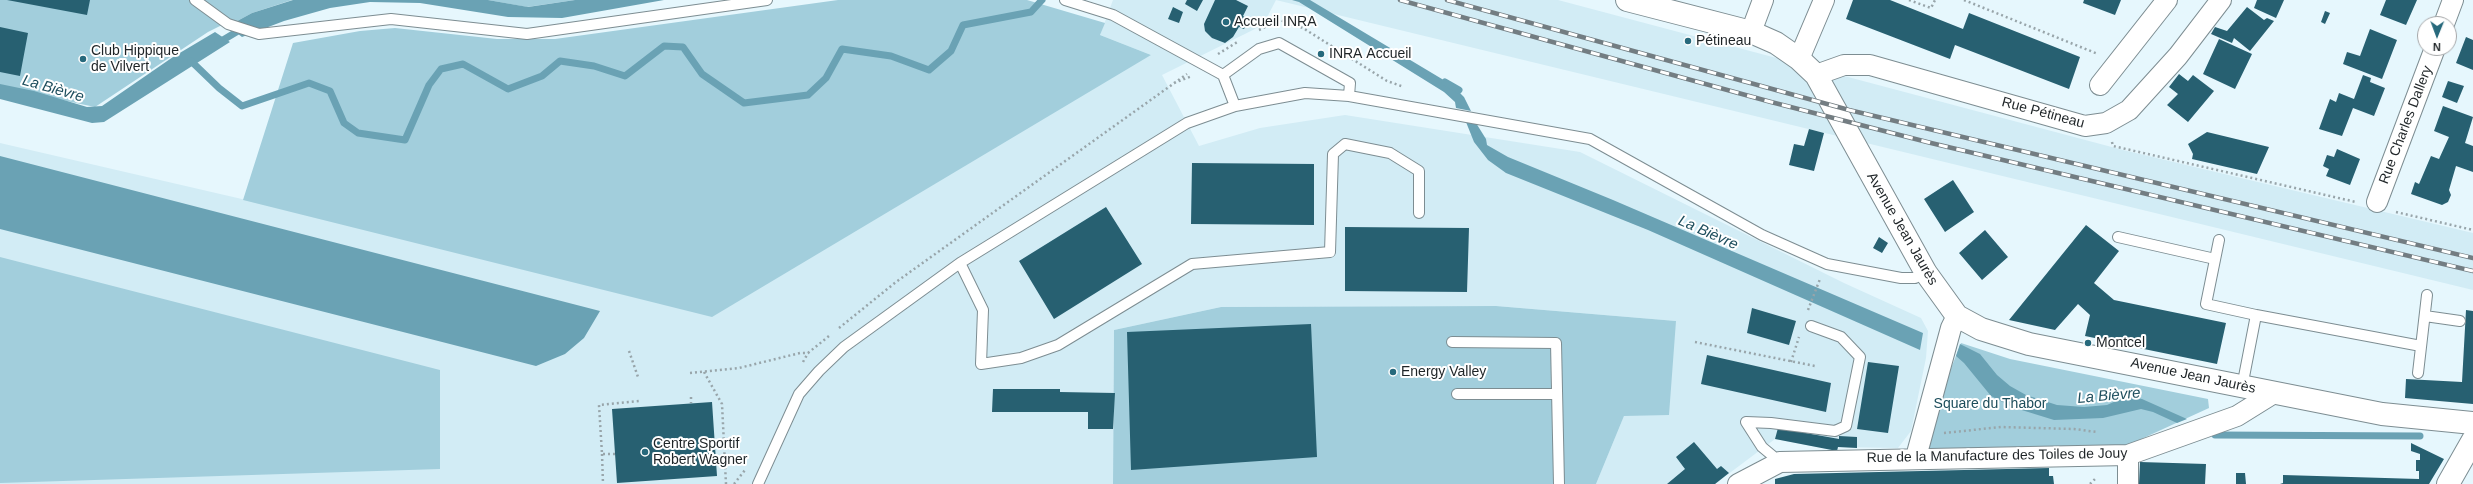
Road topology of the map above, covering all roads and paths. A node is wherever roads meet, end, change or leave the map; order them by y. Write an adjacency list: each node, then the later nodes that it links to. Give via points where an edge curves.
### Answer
1 (195, 0): 2 (lane, via 228,24 258,34 391,19 528,34)
2 (767, 0)
3 (1627, 0): 15 (street, Avenue Jean Jaurès)
4 (1763, 0): 15 (street)
5 (1824, 0): 17 (street)
6 (1909, 0): 13 (path)
7 (1935, 0): 13 (path, via 1931,8)
8 (1964, 0): 18 (path)
9 (2167, 0): 18 (street)
10 (2221, 0): 20 (street, Rue Pétineau, via 2178,56 2129,110 2106,122 2085,126 1870,65 1844,65)
11 (2453, 0): 14 (street)
12 (1070, 1): 19 (lane, via 1113,14)
13 (1914, 1)
14 (2447, 16)
15 (1752, 32): 17 (street, Avenue Jean Jaurès)
16 (2432, 56): 25 (street, Rue Charles Dallery)
17 (1799, 59): 20 (street, Avenue Jean Jaurès)
18 (2118, 62): 21 (street)
19 (1222, 75): 22 (lane, via 1259,49 1279,43 1350,83); 23 (lane)
20 (1816, 75): 32 (street, Avenue Jean Jaurès)
21 (2100, 85)
22 (1349, 96): 23 (lane, via 1305,93); 32 (lane, via 1590,139 1762,235 1827,264 1900,278 1915,278)
23 (1235, 106): 31 (lane, via 1188,123)
24 (2110, 136): 25 (path, via 2113,146)
25 (2375, 205): 27 (path)
26 (1419, 212): 31 (lane, via 1419,171 1390,153 1345,144 1332,154 1330,252 1192,264 1058,345 1021,358 982,364 983,310)
27 (2473, 230)
28 (2118, 237): 30 (lane)
29 (2219, 240): 30 (lane)
30 (2215, 258): 36 (lane, via 2206,304)
31 (960, 263): 66 (lane, via 844,347 818,370 799,394)
32 (1926, 273): 37 (street, Avenue Jean Jaurès)
33 (1818, 285): 35 (path)
34 (2427, 295): 38 (lane)
35 (1809, 304)
36 (2256, 315): 43 (lane); 49 (lane)
37 (1957, 316): 49 (street, Avenue Jean Jaurès, via 1981,329 2029,344); 57 (street, via 1951,328)
38 (2425, 316): 39 (lane); 43 (lane)
39 (2460, 321)
40 (1811, 326): 63 (lane, via 1841,337 1860,357 1846,426 1835,431 1746,422 1762,447)
41 (1452, 342): 52 (lane, via 1556,343)
42 (1695, 342): 45 (path)
43 (2421, 346): 47 (lane)
44 (629, 351): 48 (path)
45 (1815, 366)
46 (704, 372): 65 (path, via 722,404)
47 (2418, 373)
48 (638, 377)
49 (2242, 387): 50 (street, Avenue Jean Jaurès)
50 (2274, 392): 56 (street, Avenue Jean Jaurès, via 2382,414); 61 (street, Rue de la Manufacture des Toiles de Jouy, via 2237,416)
51 (1457, 394): 52 (lane)
52 (1557, 394): 67 (lane)
53 (691, 397): 55 (path)
54 (639, 401): 59 (path, via 599,405)
55 (691, 403)
56 (2473, 423)
57 (1922, 436): 61 (path, via 2000,427 2074,429 2102,433); 62 (street)
58 (2473, 440): 70 (street)
59 (602, 454): 60 (path); 64 (path)
60 (615, 454)
61 (2123, 455): 62 (street, Rue de la Manufacture des Toiles de Jouy); 69 (street)
62 (1916, 457): 63 (street, Rue de la Manufacture des Toiles de Jouy)
63 (1780, 462): 68 (street, Rue de la Manufacture des Toiles de Jouy)
64 (603, 484)
65 (726, 484)
66 (758, 484)
67 (1559, 484)
68 (1738, 484)
69 (2128, 484)
70 (2448, 484)

